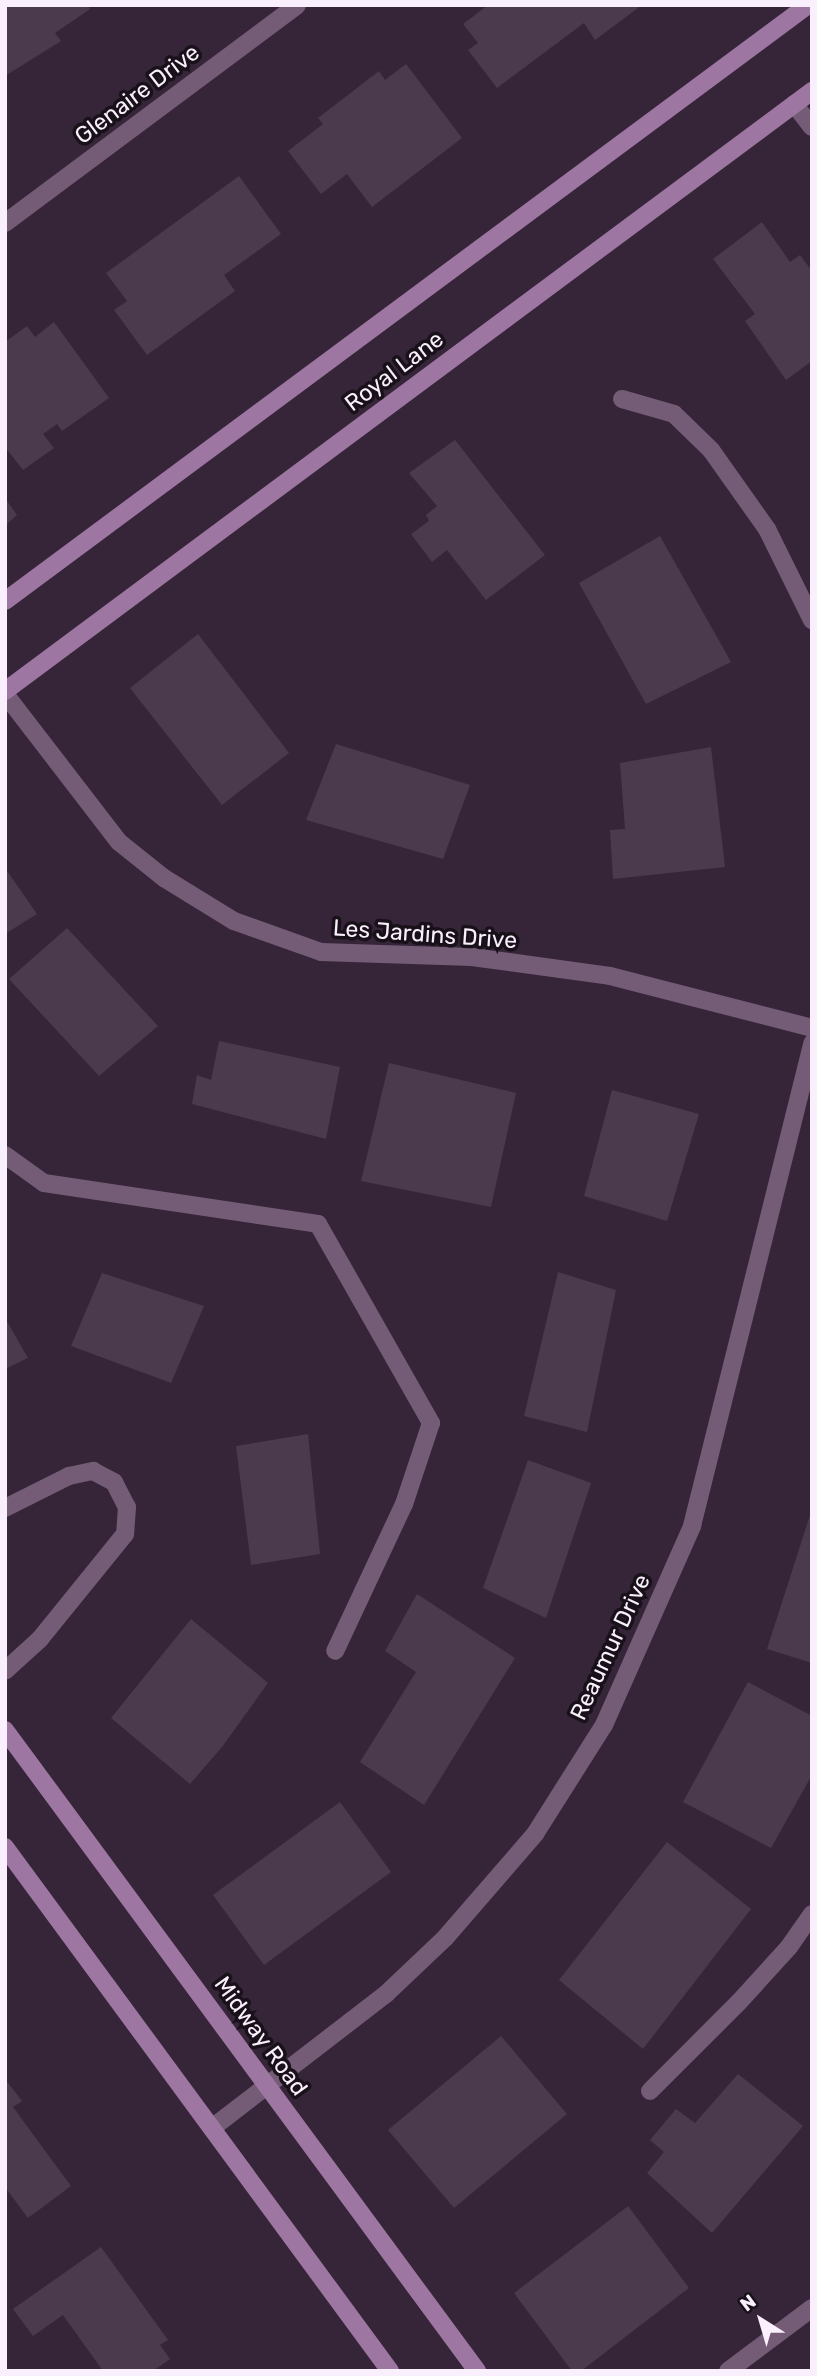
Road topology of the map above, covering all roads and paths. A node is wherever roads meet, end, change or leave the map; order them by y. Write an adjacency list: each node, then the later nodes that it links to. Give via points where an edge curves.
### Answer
1 (298, 5): 6 (street, Glenaire Drive)
2 (808, 5): 8 (main road, Royal Lane)
3 (812, 91): 4 (main road, Royal Lane)
4 (794, 104): 5 (street); 10 (main road, Royal Lane)
5 (812, 127)
6 (5, 223)
7 (622, 398): 9 (street, via 674,414 711,450 767,529)
8 (5, 601)
9 (812, 620)
10 (5, 693): 11 (street, Les Jardins Drive, via 119,842 164,878 234,921 321,952 472,957 610,976)
11 (812, 1028)
12 (812, 1043): 20 (street, Reaumur Drive, via 692,1526 604,1725 535,1834 444,1938 387,1993)
13 (5, 1155): 15 (street, via 44,1183 318,1224 431,1423 404,1504)
14 (5, 1508): 16 (street, via 69,1476 93,1471 114,1482 127,1507 125,1534 40,1639)
15 (335, 1651)
16 (5, 1671)
17 (5, 1730): 20 (main road, Midway Road)
18 (5, 1847): 22 (main road)
19 (812, 1914): 21 (street, via 739,2002)
20 (268, 2087): 22 (street, Reaumur Drive); 25 (main road, Midway Road)
21 (650, 2091)
22 (212, 2128): 24 (main road)
23 (812, 2308): 26 (street)
24 (390, 2371)
25 (477, 2371)
26 (728, 2371)

